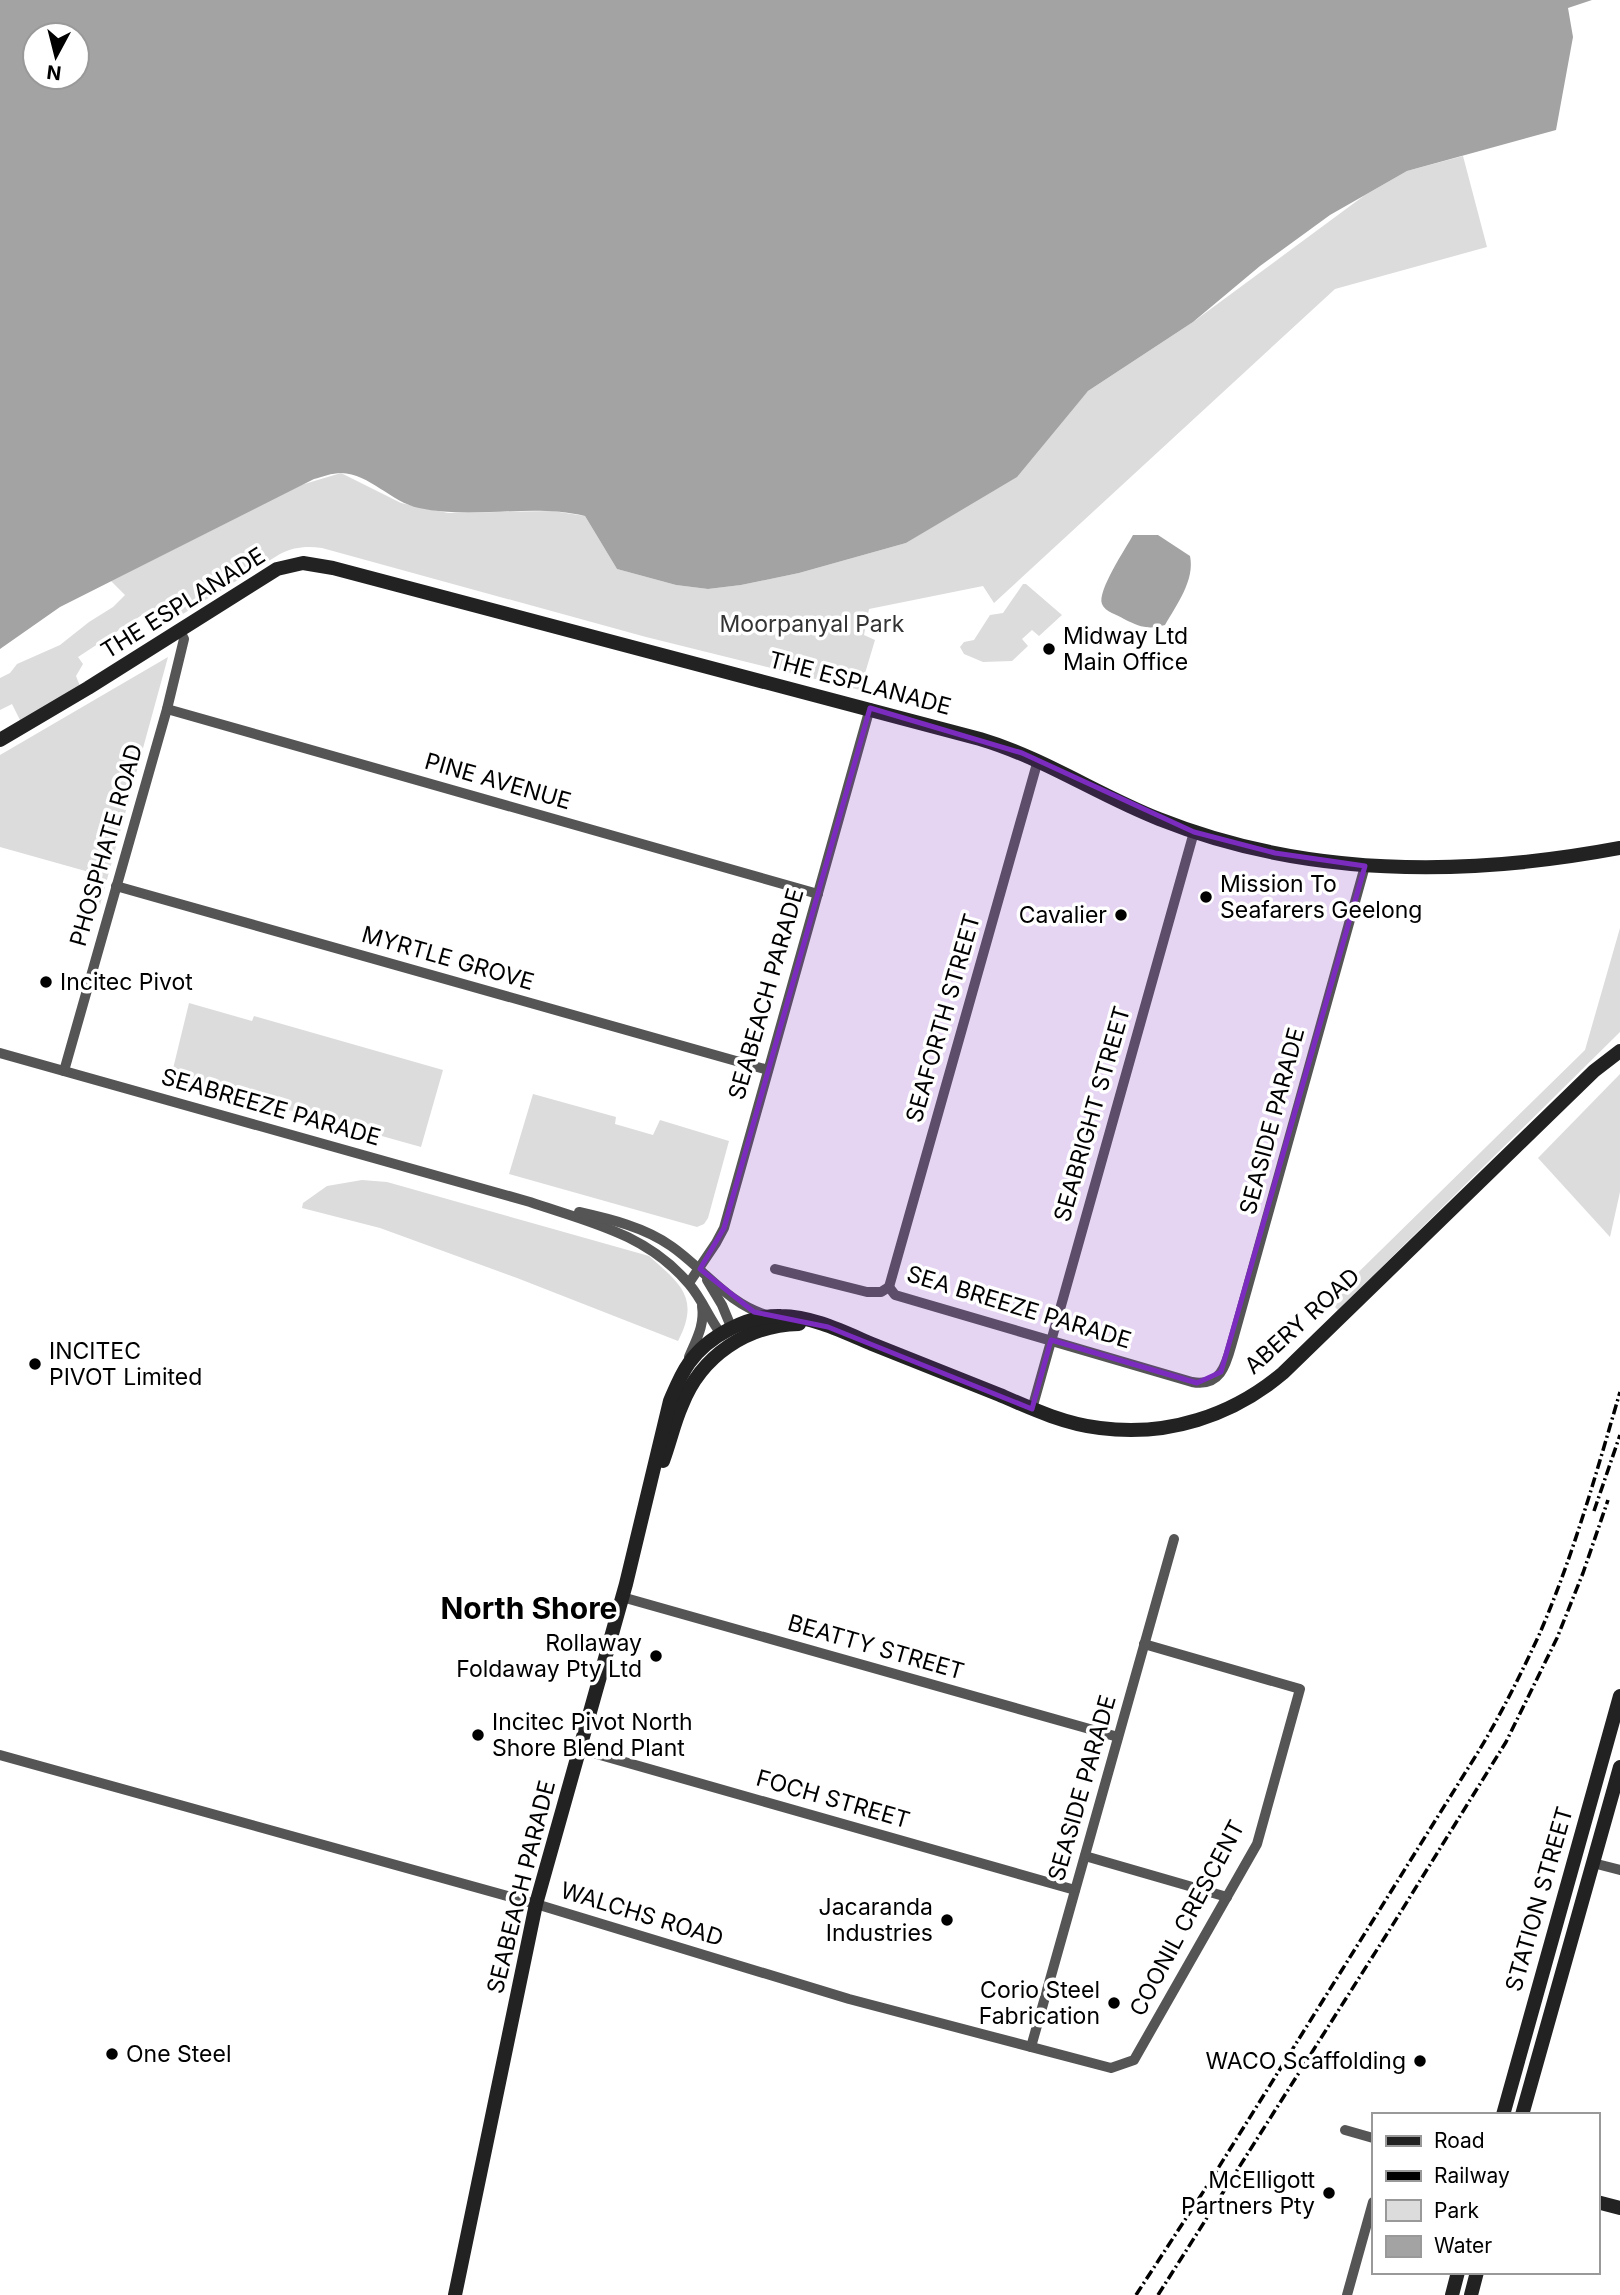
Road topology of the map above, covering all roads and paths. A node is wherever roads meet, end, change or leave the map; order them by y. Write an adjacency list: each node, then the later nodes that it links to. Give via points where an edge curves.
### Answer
1 (180, 631): 2 (main road, THE ESPLANADE, via 277,569 303,563); 3 (street, PHOSPHATE ROAD, via 184,639); 4 (main road, THE ESPLANADE)
2 (870, 708): 5 (main road, THE ESPLANADE); 10 (street, SEABEACH PARADE)
3 (167, 709): 9 (street, PHOSPHATE ROAD); 10 (street, PINE AVENUE)
4 (0, 740)
5 (1038, 760): 6 (main road, THE ESPLANADE, via 1140,811); 21 (street, SEAFORTH STREET)
6 (1194, 832): 8 (main road, THE ESPLANADE, via 1275,853); 26 (street, SEABRIGHT STREET)
7 (1620, 848): 8 (main road, THE ESPLANADE, via 1468,868)
8 (1365, 866): 28 (street, SEASIDE PARADE, via 1231,1344 1223,1369)
9 (116, 886): 14 (street, MYRTLE GROVE); 15 (street, PHOSPHATE ROAD)
10 (818, 894): 14 (street, SEABEACH PARADE)
11 (1620, 1039): 16 (main road, ABERY ROAD)
12 (1620, 1051): 16 (main road, ABERY ROAD)
13 (0, 1053): 15 (street, SEABREEZE PARADE)
14 (768, 1070): 18 (street, SEABEACH PARADE, via 724,1228)
15 (64, 1071): 17 (street, SEABREEZE PARADE)
16 (1594, 1071): 29 (main road, ABERY ROAD, via 1293,1364 1251,1397 1207,1418 1146,1430 1086,1426)
17 (530, 1202): 18 (street, SEABREEZE PARADE, via 640,1230 672,1246); 20 (street, SEABREEZE PARADE, via 634,1239)
18 (700, 1269): 20 (street, SEABEACH PARADE); 23 (street, SEABREEZE PARADE, via 742,1305); 25 (street, SEABREEZE PARADE, via 722,1305)
19 (775, 1269): 21 (street, SEA BREEZE PARADE, via 867,1292)
20 (689, 1283): 22 (street, SEABREEZE PARADE)
21 (889, 1287): 26 (street, SEA BREEZE PARADE, via 895,1295)
22 (700, 1299): 25 (street, SEABREEZE PARADE); 27 (street, via 701,1331)
23 (770, 1316): 24 (main road, ABERY ROAD); 25 (main road, ABERY ROAD)
24 (828, 1327): 25 (main road, SEABEACH PARADE, via 778,1326); 29 (main road, ABERY ROAD)
25 (728, 1335): 27 (main road, SEABEACH PARADE, via 693,1357); 30 (main road, SEABEACH PARADE, via 682,1404)
26 (1051, 1340): 28 (street, SEA BREEZE PARADE, via 1192,1382); 29 (street, SEABRIGHT STREET)
27 (680, 1379): 30 (main road, SEABEACH PARADE, via 664,1422)
28 (1210, 1381)
29 (1032, 1409)
30 (649, 1494): 32 (main road, SEABEACH PARADE)
31 (1174, 1539): 33 (street, SEASIDE PARADE)
32 (622, 1597): 35 (street, BEATTY STREET); 36 (main road, SEABEACH PARADE)
33 (1144, 1644): 35 (street, SEASIDE PARADE); 43 (street, COONIL CRESCENT, via 1300,1689 1257,1844)
34 (1620, 1696): 47 (main road, STATION STREET)
35 (1118, 1737): 39 (street, SEASIDE PARADE)
36 (579, 1749): 42 (street, FOCH STREET); 44 (main road, SEABEACH PARADE)
37 (0, 1755): 44 (street, WALCHS ROAD)
38 (1620, 1767): 40 (main road, STATION STREET)
39 (1085, 1856): 42 (street, SEASIDE PARADE); 43 (street)
40 (1593, 1863): 41 (street); 48 (main road, STATION STREET)
41 (1620, 1870)
42 (1075, 1889): 45 (street, SEASIDE PARADE)
43 (1227, 1897): 46 (street, COONIL CRESCENT, via 1134,2060)
44 (537, 1904): 45 (street, WALCHS ROAD, via 849,1999); 56 (main road, SEABEACH PARADE)
45 (1031, 2047): 46 (street, WALCHS ROAD)
46 (1111, 2068)
47 (1504, 2113)
48 (1522, 2113)
49 (1345, 2130): 50 (street)
50 (1372, 2138)
51 (1599, 2203): 53 (main road)
52 (1372, 2206): 57 (street)
53 (1620, 2208)
54 (1457, 2274): 58 (main road)
55 (1476, 2274): 59 (main road)
56 (455, 2295)
57 (1347, 2295)
58 (1452, 2295)
59 (1471, 2295)

